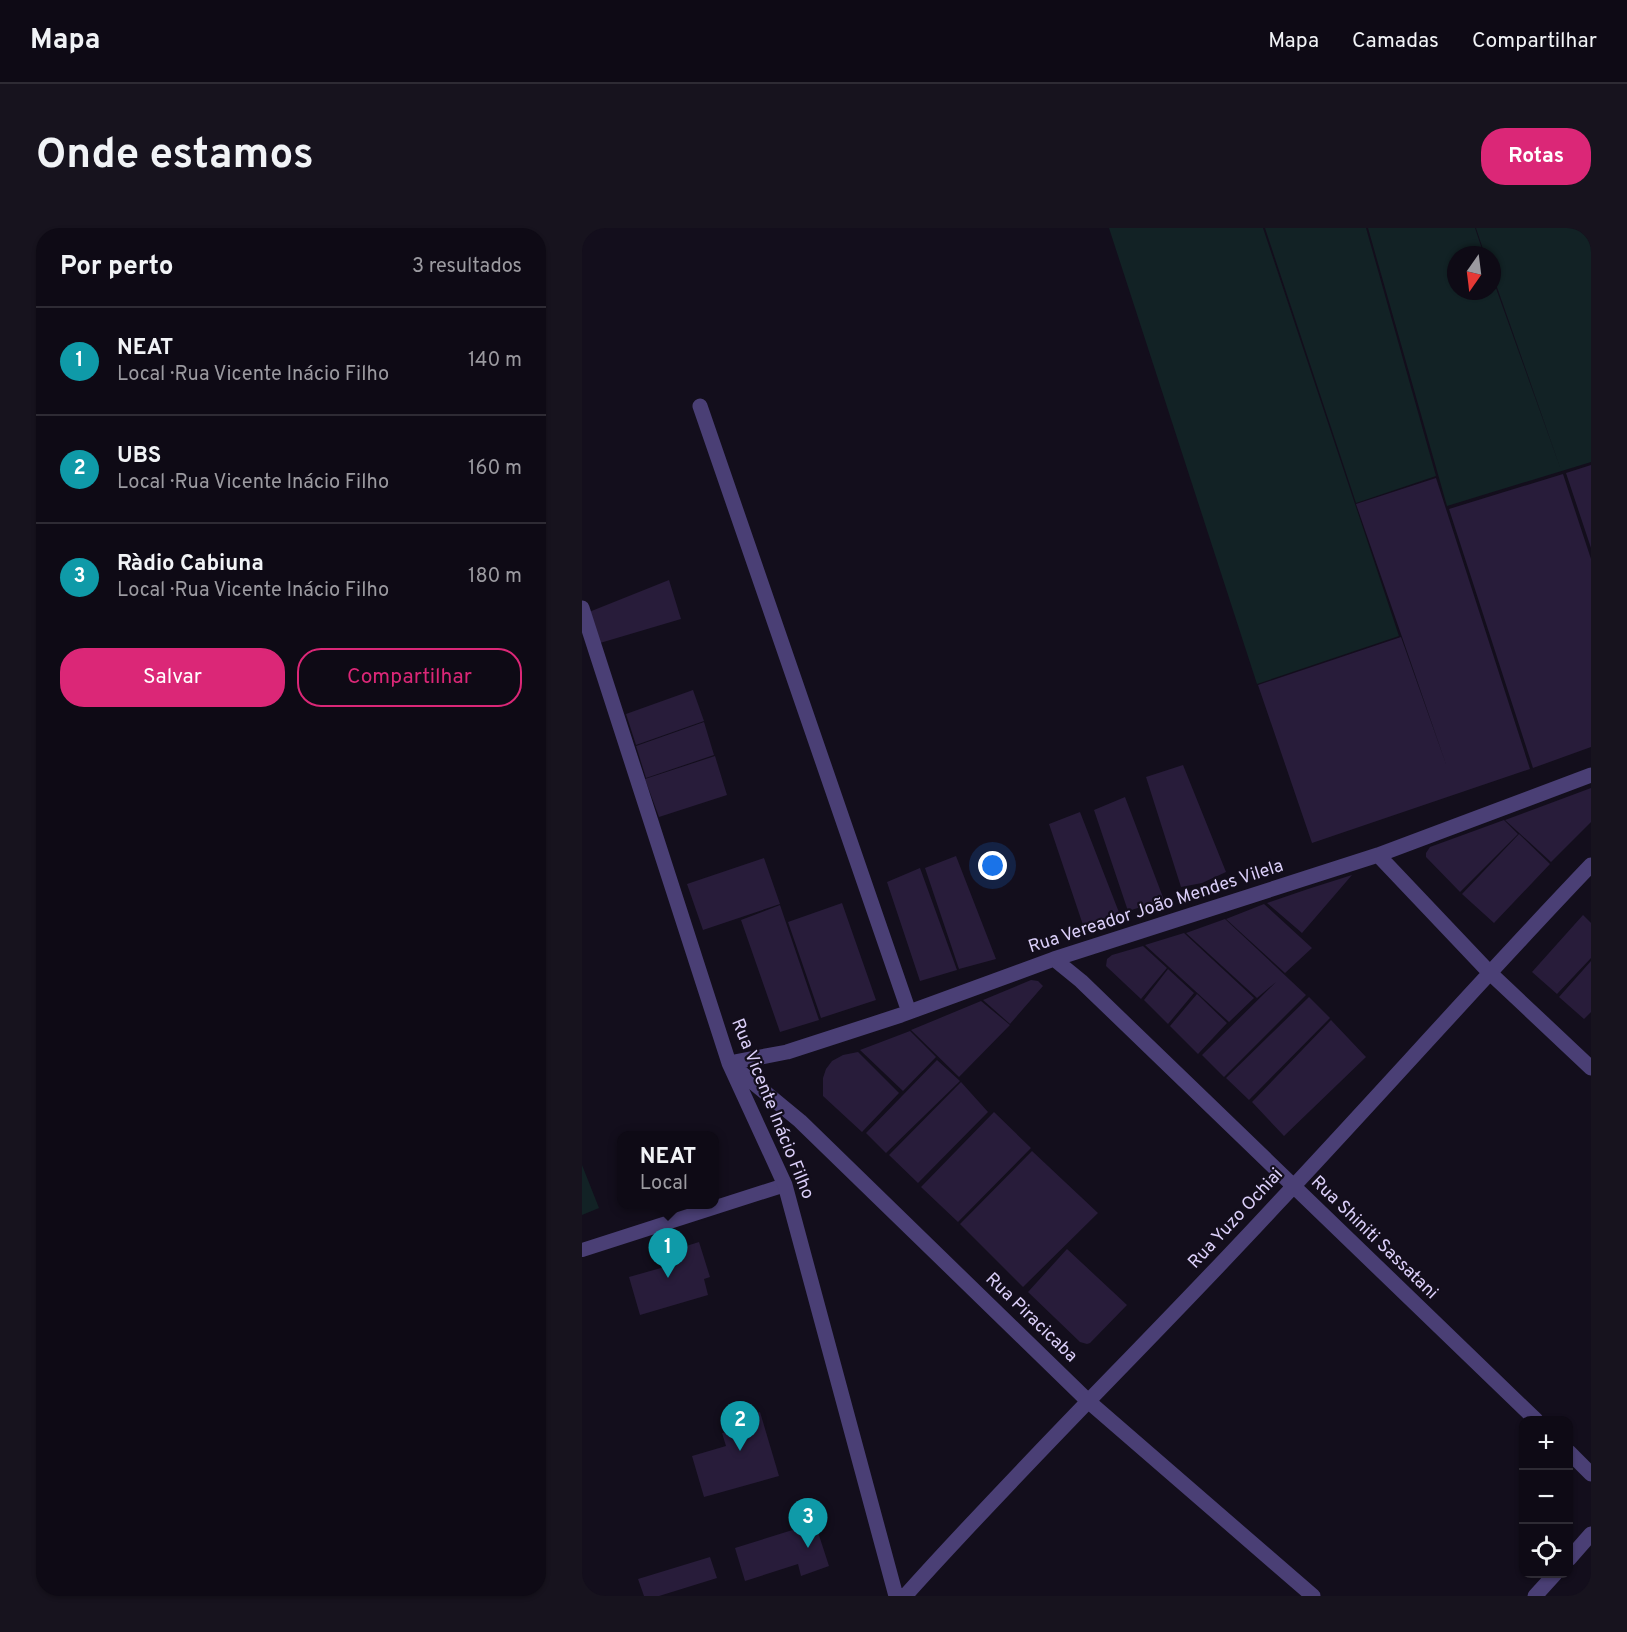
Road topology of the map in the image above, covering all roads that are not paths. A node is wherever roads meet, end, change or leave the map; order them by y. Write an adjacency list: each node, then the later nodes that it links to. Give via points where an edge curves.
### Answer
1 (700, 406): 9 (street)
2 (706, 453): 9 (street)
3 (582, 608): 10 (street, Rua Vicente Inácio Filho)
4 (1591, 775): 5 (street, Rua Vereador João Mendes Vilela)
5 (1378, 855): 7 (street, Rua Vereador João Mendes Vilela); 8 (street)
6 (1591, 866): 8 (street, Rua Yuzo Ochiai)
7 (1054, 959): 9 (street, Rua Vereador João Mendes Vilela); 13 (street, Rua Shiniti Sassatani, via 1082,981)
8 (1490, 972): 11 (street); 13 (street, Rua Yuzo Ochiai)
9 (905, 1013): 10 (street, Rua Vereador João Mendes Vilela, via 787,1052)
10 (729, 1063): 12 (street, Rua Vicente Inácio Filho); 17 (street, Rua Piracicaba, via 800,1121)
11 (1591, 1068)
12 (785, 1185): 14 (lane); 24 (street, Rua Vicente Inácio Filho)
13 (1293, 1186): 17 (street, Rua Yuzo Ochiai); 18 (street, Rua Shiniti Sassatani)
14 (719, 1206)
15 (710, 1209): 16 (lane)
16 (582, 1250)
17 (1088, 1401): 25 (street, Rua Yuzo Ochiai); 26 (street, Rua Piracicaba)
18 (1532, 1416)
19 (1573, 1456): 20 (street)
20 (1591, 1474)
21 (1591, 1534): 22 (street)
22 (1573, 1554)
23 (1551, 1578): 27 (street)
24 (896, 1596)
25 (905, 1596)
26 (1313, 1596)
27 (1535, 1596)

